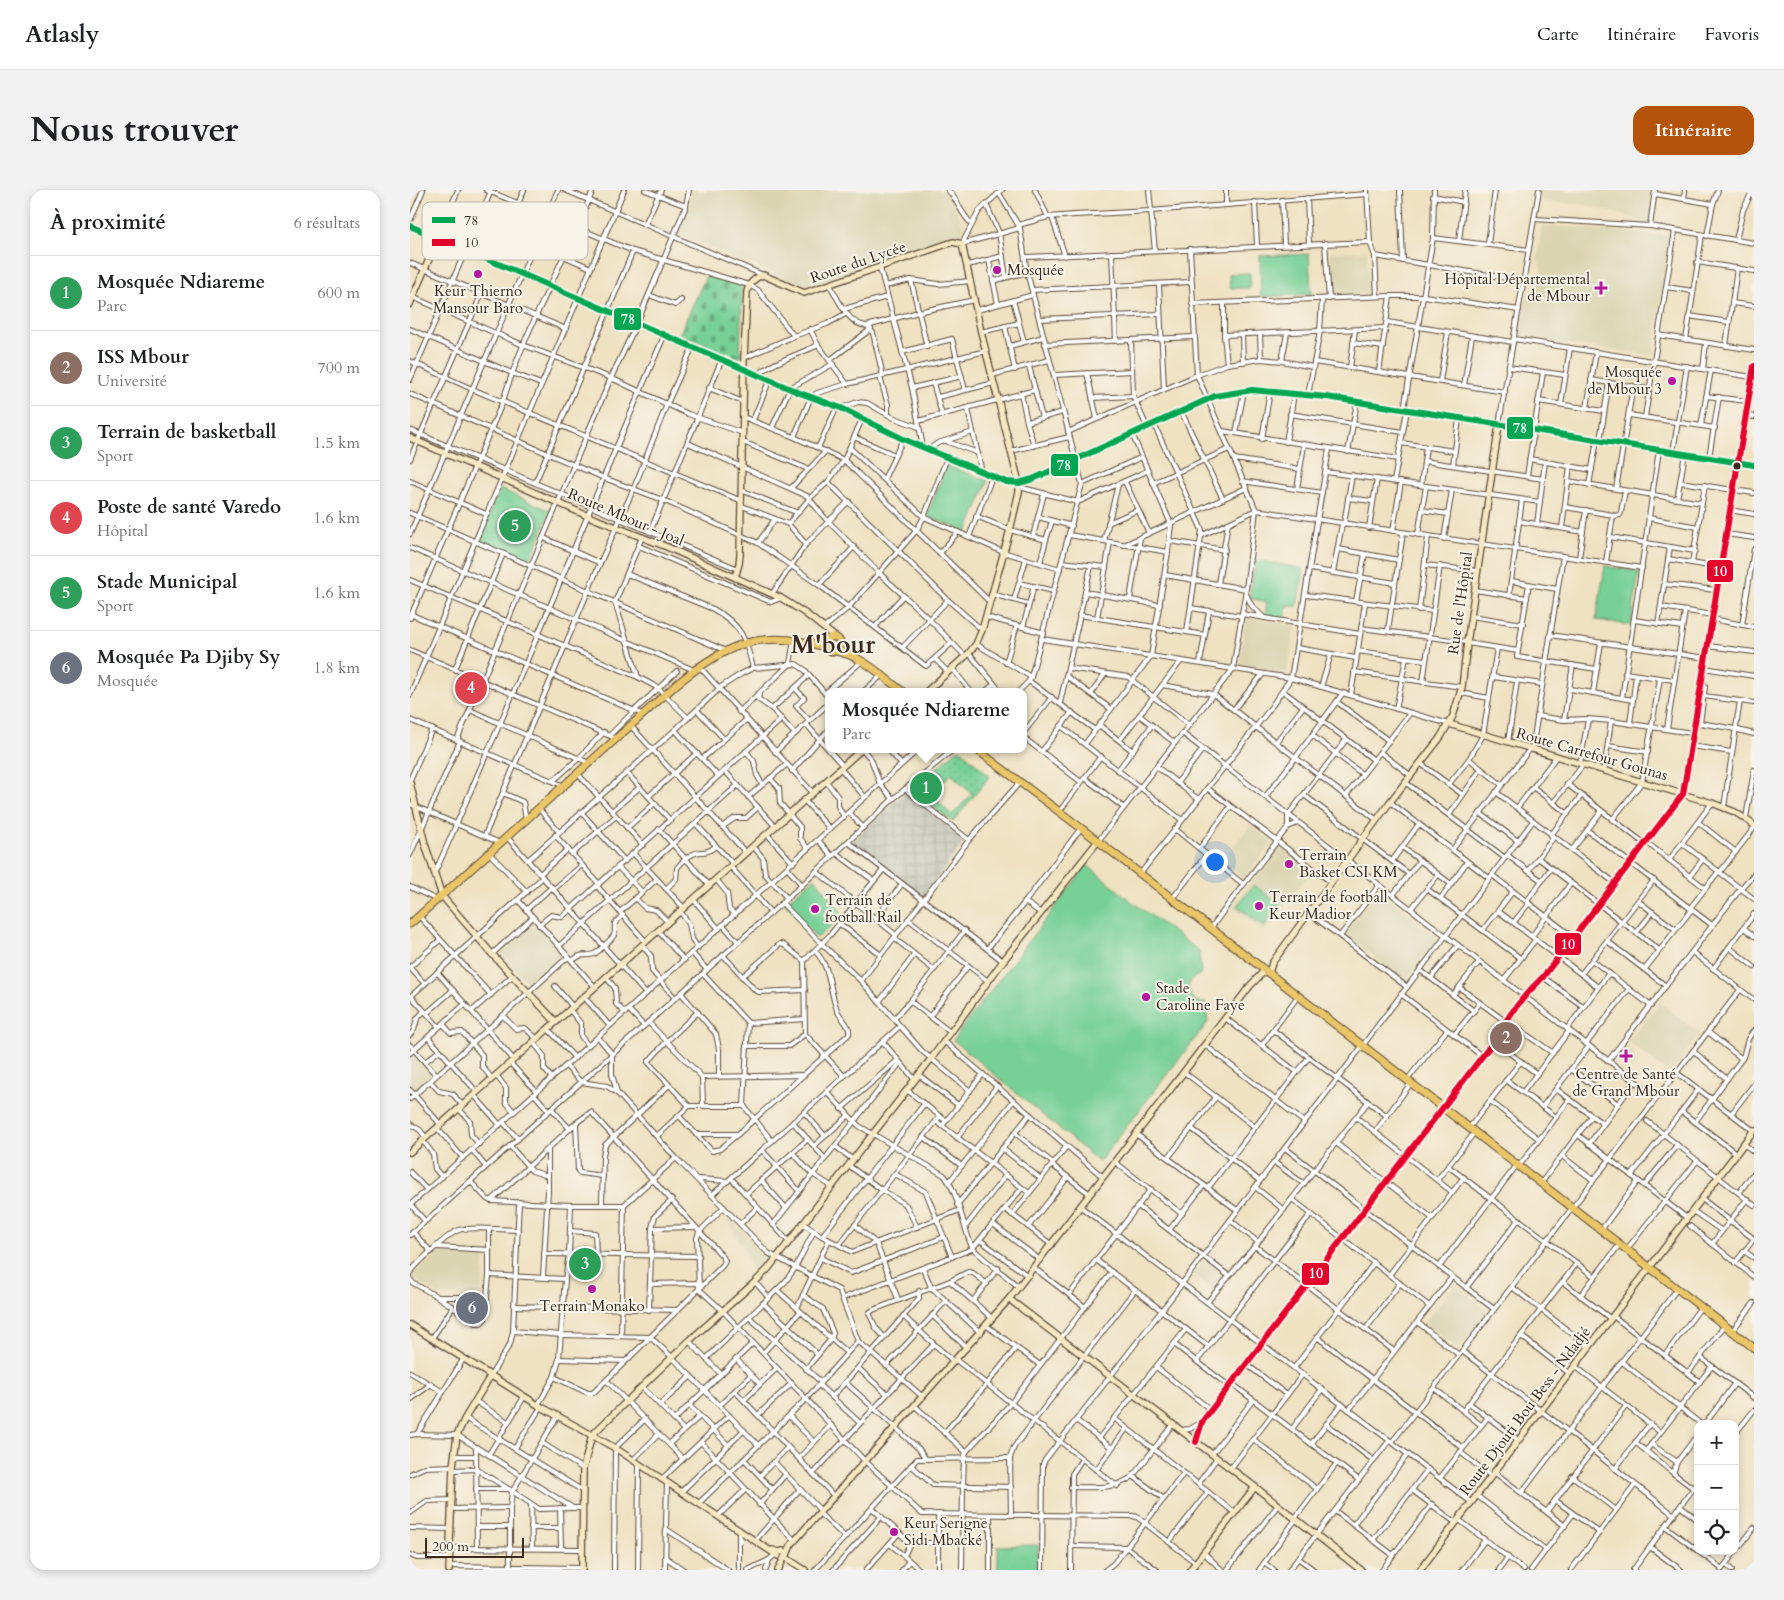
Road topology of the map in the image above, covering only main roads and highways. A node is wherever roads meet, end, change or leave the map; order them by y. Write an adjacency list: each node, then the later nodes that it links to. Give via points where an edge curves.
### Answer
1 (410, 226): 2 (main road)
2 (422, 231)
3 (429, 260): 5 (main road)
4 (488, 260): 7 (main road)
5 (411, 297): 6 (main road)
6 (410, 304)
7 (744, 368): 11 (main road, via 839,407 982,473); 11 (main road, Route du Lycée, via 747,292 749,285 758,277 763,275 804,293 952,242 962,244); 12 (main road, via 740,560)
8 (1499, 425): 10 (main road); 11 (main road, via 1308,394 1244,390 1215,396); 17 (main road, Rue de l'Hôpital, via 1461,690)
9 (410, 438): 12 (main road, Route Mbour - Joal)
10 (1754, 465)
11 (1019, 485): 16 (main road, via 1010,530 976,644)
12 (735, 577): 13 (main road, Route Mbour - Joal, via 800,610 825,629)
13 (832, 642): 14 (highway); 14 (highway, via 831,651); 24 (highway, via 818,645 772,639 747,643 696,668 631,726 613,737 590,763)
14 (849, 653): 15 (highway)
15 (898, 688)
16 (930, 688)
17 (1449, 724): 22 (main road, Route Carrefour Gounas, via 1724,807); 26 (main road, Rue de l'Hôpital)
18 (858, 753): 27 (main road)
19 (981, 753): 23 (highway)
20 (410, 781): 21 (main road)
21 (413, 805): 24 (main road)
22 (1754, 826)
23 (1098, 841): 26 (highway); 35 (main road, via 776,1258 755,1282)
24 (439, 898): 25 (highway); 27 (main road)
25 (410, 924)
26 (1265, 971): 30 (highway); 31 (main road)
27 (556, 1022): 29 (main road)
28 (1754, 1130): 30 (main road, Route Djouti Bou Bess - Ndadjé)
29 (410, 1152)
30 (1650, 1268): 33 (highway); 44 (main road, Route Djouti Bou Bess - Ndadjé)
31 (1010, 1299): 36 (main road); 37 (main road)
32 (410, 1325): 34 (main road)
33 (1754, 1348)
34 (491, 1375): 35 (main road); 38 (main road, via 457,1435)
35 (592, 1435): 37 (main road, via 755,1541); 39 (main road, via 583,1469)
36 (1255, 1487): 42 (main road); 43 (main road)
37 (782, 1555): 40 (main road); 41 (main road)
38 (449, 1568)
39 (582, 1569)
40 (778, 1570)
41 (806, 1570)
42 (1190, 1570)
43 (1362, 1570)
44 (1420, 1570)

